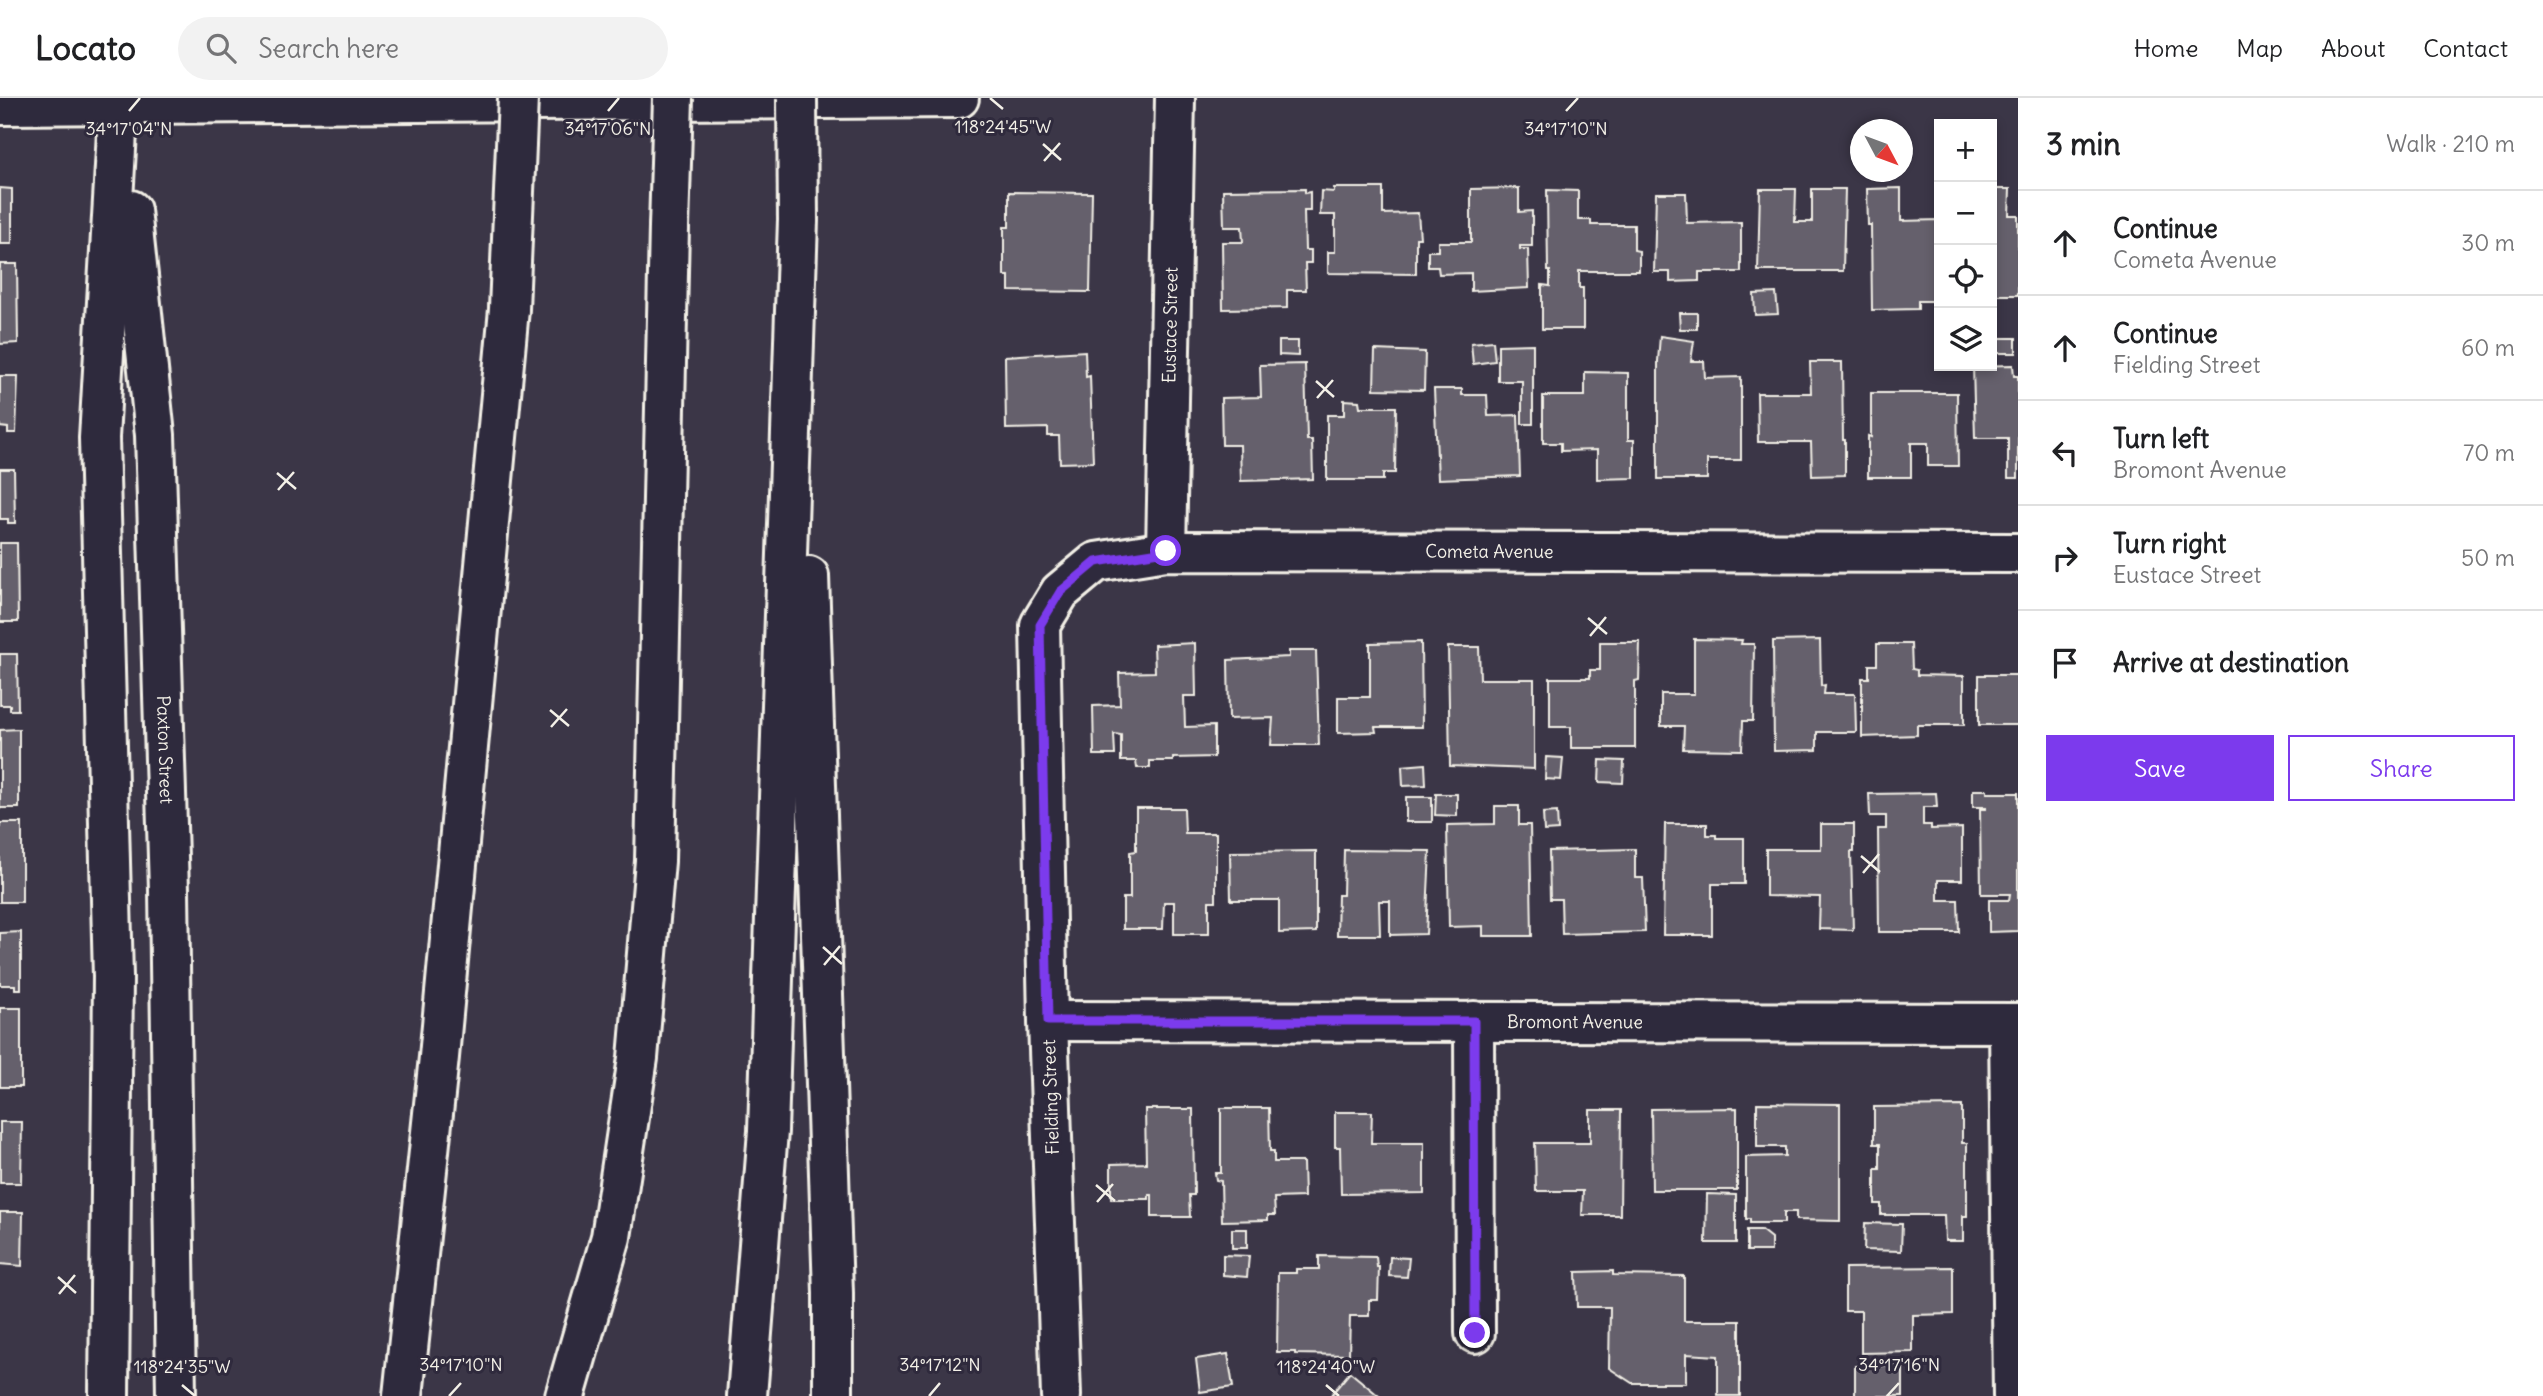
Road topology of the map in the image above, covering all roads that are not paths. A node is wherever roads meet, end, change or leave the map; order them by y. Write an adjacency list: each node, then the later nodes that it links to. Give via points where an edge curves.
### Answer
1 (517, 98): 18 (main road, bridge, via 509,309)
2 (673, 98): 19 (main road, bridge, via 654,874 638,1058 611,1237)
3 (797, 98): 8 (main road, bridge)
4 (959, 98): 6 (main road)
5 (1175, 98): 9 (main road, Eustace Street)
6 (119, 101): 7 (main road); 16 (main road, via 99,438 113,976); 17 (main road, Paxton Street, via 155,435 169,890)
7 (0, 105)
8 (798, 220): 20 (main road, via 768,1131); 21 (main road)
9 (1166, 551): 10 (main road, Cometa Avenue); 11 (main road, Cometa Avenue, via 1096,562 1060,592 1040,625)
10 (2018, 552)
11 (1041, 673): 12 (main road, Fielding Street)
12 (1048, 1021): 13 (main road, Bromont Avenue); 22 (main road, Fielding Street)
13 (1474, 1021): 14 (main road, Bromont Avenue); 15 (main road)
14 (2014, 1023): 23 (main road)
15 (1475, 1333)
16 (109, 1396)
17 (176, 1396)
18 (403, 1396)
19 (565, 1396)
20 (747, 1396)
21 (834, 1396)
22 (1061, 1396)
23 (2013, 1396)

